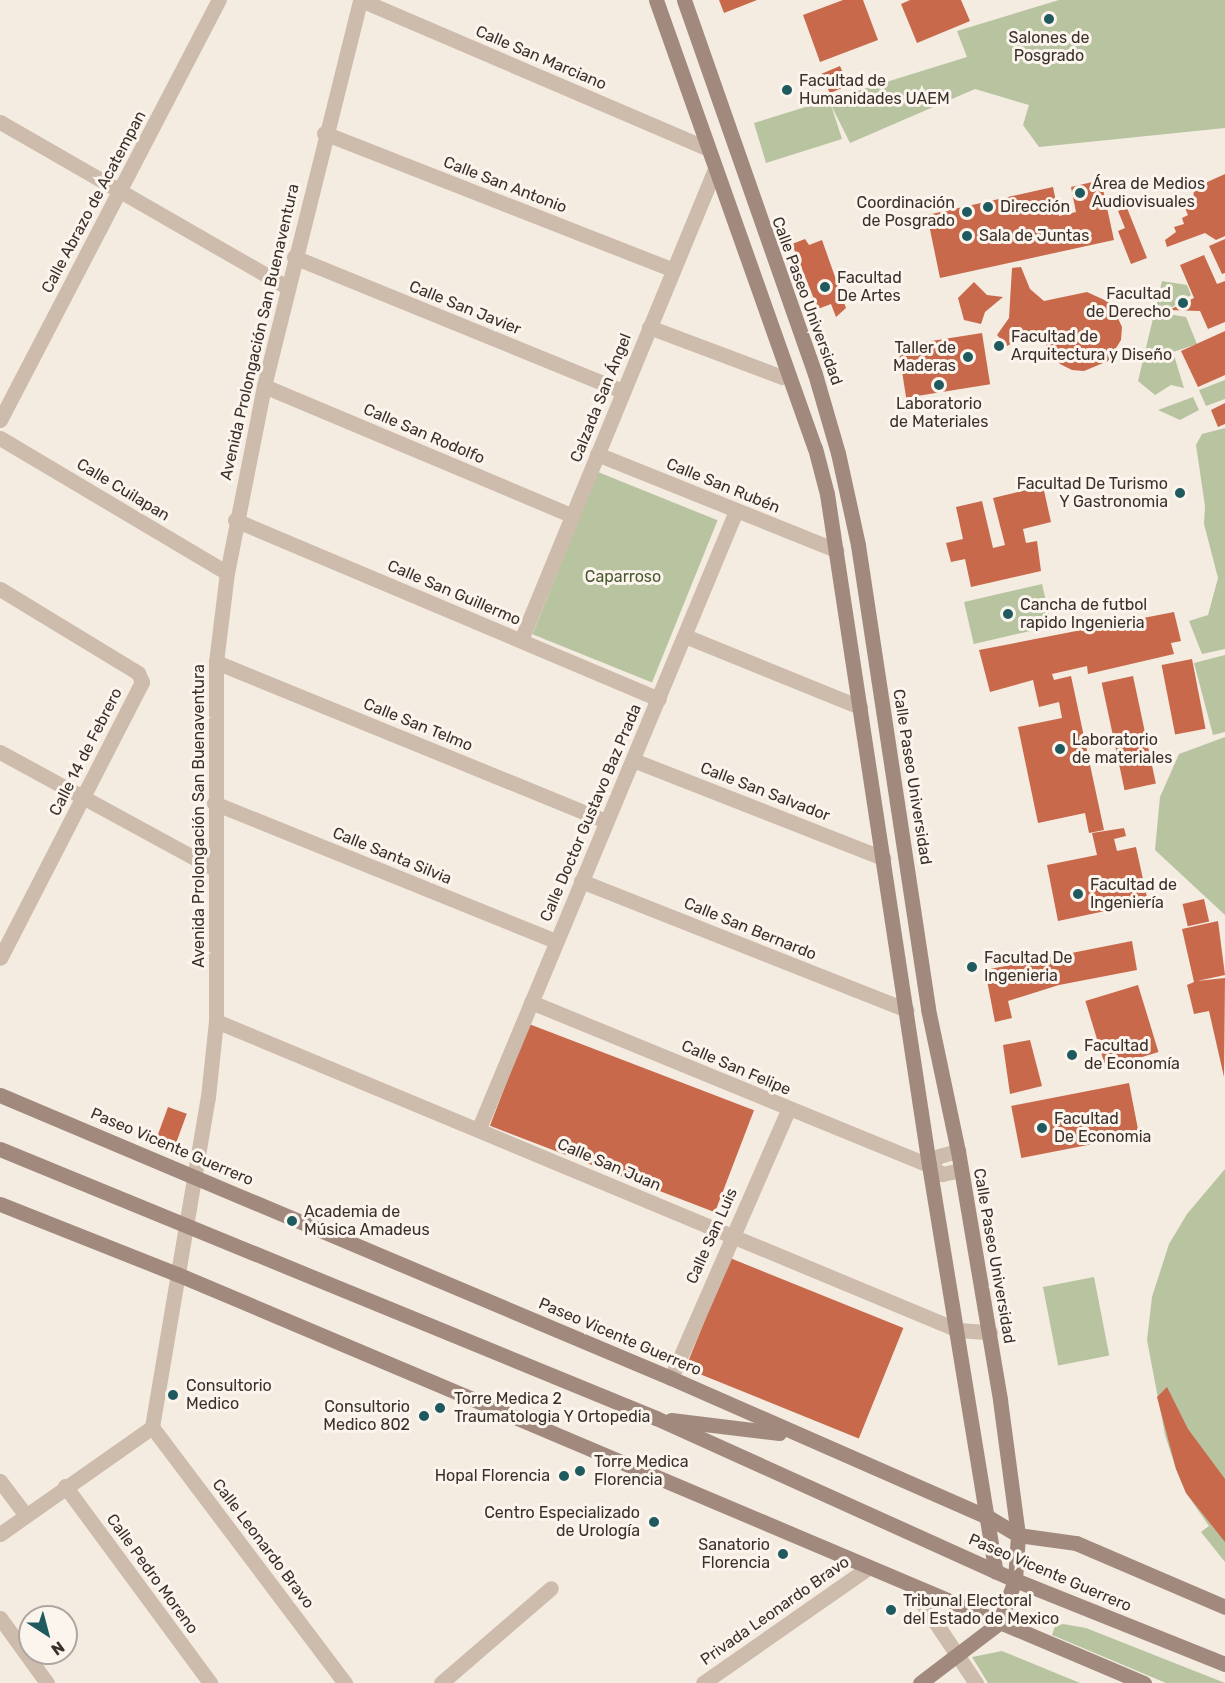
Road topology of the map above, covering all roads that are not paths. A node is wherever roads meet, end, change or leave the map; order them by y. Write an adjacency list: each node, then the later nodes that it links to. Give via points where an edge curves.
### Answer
1 (219, 0): 14 (street, Calle Abrazo de Acatempan)
2 (360, 0): 10 (street, Avenida Prolongación San Buenaventura); 12 (street, Calle San Marciano)
3 (656, 0): 6 (main road)
4 (684, 0): 5 (main road, Calle Paseo Universidad)
5 (692, 21): 6 (main road, via 678,32); 7 (main road, Calle Paseo Universidad)
6 (666, 30): 8 (main road)
7 (706, 65): 8 (main road, via 692,67); 53 (main road, Calle Paseo Universidad, via 815,374 838,453 858,545 928,1009)
8 (682, 75): 12 (main road)
9 (4, 124): 11 (street); 14 (street)
10 (324, 134): 15 (street, Avenida Prolongación San Buenaventura); 16 (street, Calle San Antonio)
11 (0, 140)
12 (707, 148): 13 (main road)
13 (715, 169): 16 (street, Calzada San Ángel); 28 (main road, via 815,448)
14 (122, 190): 17 (street); 22 (street, Calle Abrazo de Acatempan)
15 (294, 257): 17 (street, Avenida Prolongación San Buenaventura); 21 (street, Calle San Javier)
16 (673, 270): 18 (street, Calzada San Ángel)
17 (287, 287): 20 (street, Avenida Prolongación San Buenaventura)
18 (649, 327): 19 (street); 21 (street, Calzada San Ángel)
19 (782, 377)
20 (264, 386): 26 (street, Calle San Rodolfo); 27 (street, Avenida Prolongación San Buenaventura)
21 (622, 391): 24 (street, Calzada San Ángel)
22 (0, 420)
23 (0, 438): 29 (street, Calle Cuilapan)
24 (597, 454): 25 (street, Calle San Rubén); 26 (street, Calzada San Ángel)
25 (736, 511): 28 (street, Calle San Rubén); 31 (street, Calle Doctor Gustavo Baz Prada)
26 (571, 515): 32 (street, Calzada San Ángel)
27 (236, 520): 29 (street, Avenida Prolongación San Buenaventura); 32 (street, Calle San Guillermo)
28 (836, 550): 35 (main road)
29 (227, 573): 33 (street, Avenida Prolongación San Buenaventura)
30 (0, 589): 38 (street, Calle 14 de Febrero, via 141,676 142,682)
31 (685, 636): 34 (street, Calle Doctor Gustavo Baz Prada); 35 (street)
32 (521, 640): 34 (street, Calle San Guillermo)
33 (216, 662): 39 (street, Avenida Prolongación San Buenaventura); 40 (street, Calle San Telmo)
34 (659, 699): 37 (street, Calle Doctor Gustavo Baz Prada)
35 (860, 707): 41 (main road)
36 (0, 752): 38 (street)
37 (633, 760): 40 (street, Calle Doctor Gustavo Baz Prada); 41 (street, Calle San Salvador)
38 (85, 797): 42 (street); 45 (street, Calle 14 de Febrero)
39 (214, 803): 42 (street, Avenida Prolongación San Buenaventura); 44 (street, Calle Santa Silvia)
40 (606, 821): 43 (street, Calle Doctor Gustavo Baz Prada)
41 (883, 858): 47 (main road)
42 (215, 869): 48 (street, Avenida Prolongación San Buenaventura)
43 (581, 881): 44 (street, Calle Doctor Gustavo Baz Prada); 47 (street, Calle San Bernardo)
44 (556, 941): 46 (street, Calle Doctor Gustavo Baz Prada)
45 (0, 958)
46 (531, 1002): 50 (street, Calle San Felipe); 51 (street, Calle Doctor Gustavo Baz Prada)
47 (906, 1010): 54 (main road)
48 (216, 1022): 51 (street, Calle San Juan); 56 (street, Avenida Prolongación San Buenaventura)
49 (0, 1095): 56 (main road, Paseo Vicente Guerrero)
50 (788, 1110): 54 (street, Calle San Felipe); 59 (street, Calle San Luis)
51 (479, 1128): 59 (street, Calle San Juan)
52 (0, 1149): 58 (main road, Paseo Vicente Guerrero)
53 (958, 1151): 54 (street, via 939,1156); 55 (main road, Calle Paseo Universidad)
54 (929, 1165): 55 (street, Calle San Felipe, via 942,1174); 61 (main road)
55 (961, 1170): 62 (main road, Calle Paseo Universidad)
56 (195, 1176): 58 (street, Avenida Prolongación San Buenaventura); 63 (main road, Paseo Vicente Guerrero)
57 (0, 1204): 60 (main road)
58 (186, 1227): 60 (street, Avenida Prolongación San Buenaventura); 64 (main road, Paseo Vicente Guerrero)
59 (731, 1238): 61 (street, Calle San Juan); 63 (street, Calle San Luis)
60 (177, 1274): 65 (street, Avenida Prolongación San Buenaventura); 73 (main road)
61 (958, 1329): 62 (street, Calle San Juan); 70 (main road)
62 (990, 1332): 72 (main road, Calle Paseo Universidad)
63 (671, 1378): 66 (main road, Paseo Vicente Guerrero)
64 (656, 1418): 66 (main road); 74 (main road, Paseo Vicente Guerrero)
65 (152, 1427): 68 (street); 85 (street, Calle Leonardo Bravo)
66 (794, 1434): 70 (main road, Paseo Vicente Guerrero)
67 (0, 1481): 69 (street)
68 (65, 1486): 69 (street); 84 (street, Calle Pedro Moreno)
69 (26, 1514): 71 (street)
70 (988, 1517): 72 (main road, Paseo Vicente Guerrero); 74 (main road)
71 (0, 1534)
72 (1018, 1535): 75 (main road, Calle Paseo Universidad); 78 (main road, Paseo Vicente Guerrero, via 1076,1543)
73 (868, 1568): 76 (main road); 87 (street, Privada Leonardo Bravo)
74 (996, 1572): 75 (main road, Paseo Vicente Guerrero)
75 (1015, 1580): 80 (main road, Calle Paseo Universidad); 82 (main road, Paseo Vicente Guerrero)
76 (911, 1586): 80 (main road); 81 (street)
77 (551, 1588): 86 (street)
78 (1225, 1608)
79 (0, 1618): 83 (street)
80 (999, 1623): 81 (main road); 90 (main road)
81 (957, 1656): 88 (main road); 89 (street)
82 (1225, 1664)
83 (47, 1683)
84 (210, 1683)
85 (345, 1683)
86 (441, 1683)
87 (703, 1683)
88 (920, 1683)
89 (976, 1683)
90 (1143, 1683)

